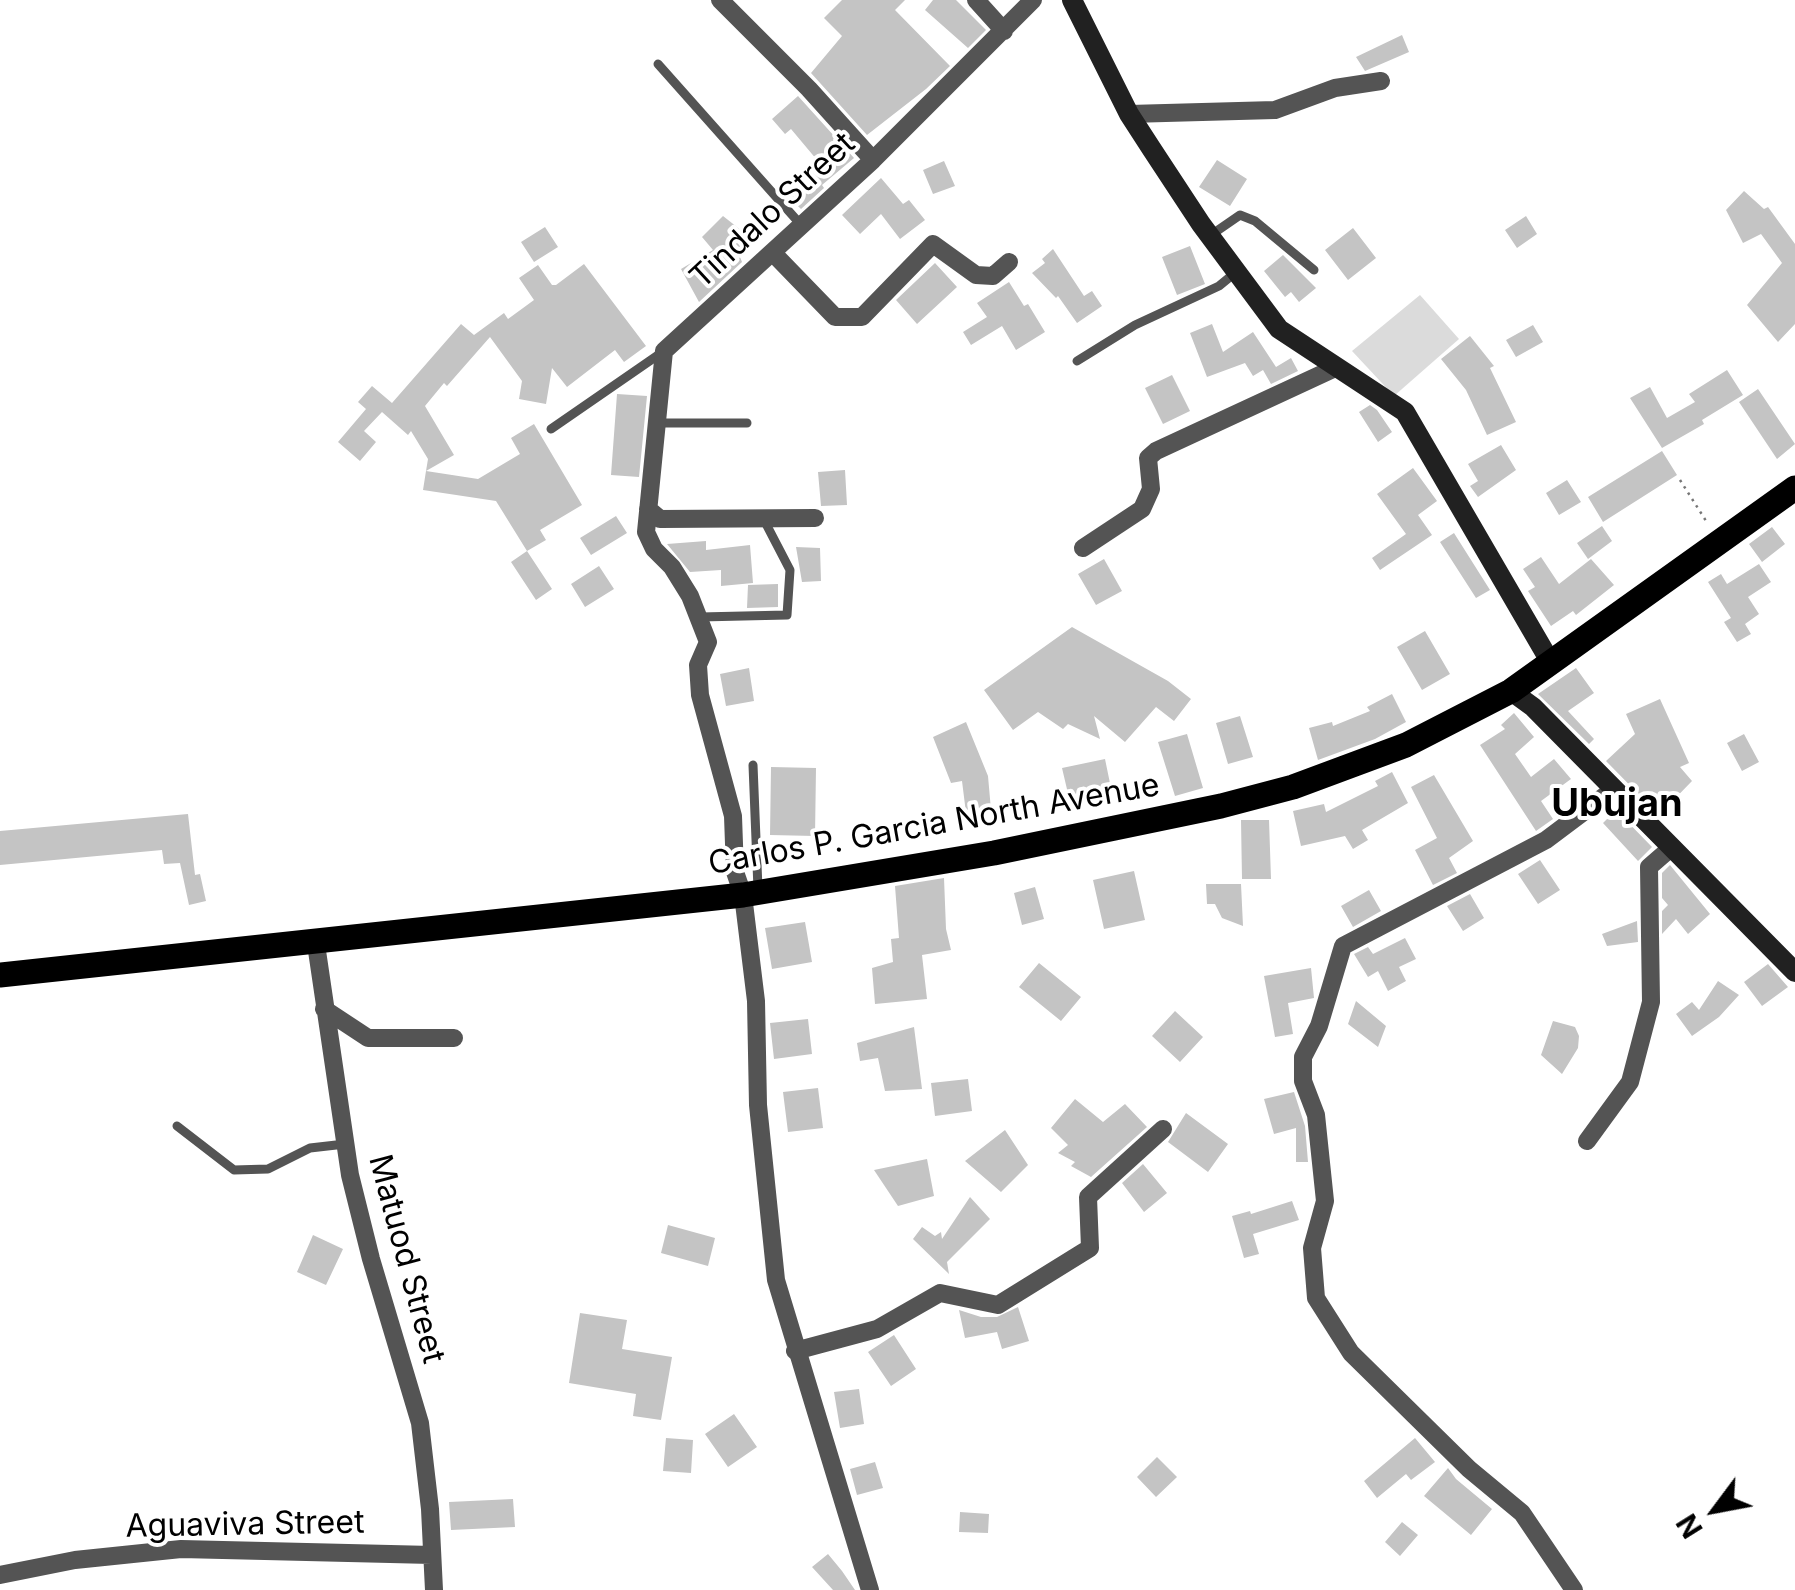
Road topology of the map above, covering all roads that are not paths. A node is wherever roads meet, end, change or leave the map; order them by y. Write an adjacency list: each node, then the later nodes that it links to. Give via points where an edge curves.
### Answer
1 (720, 0): 9 (street)
2 (976, 0): 5 (street)
3 (1033, 0): 5 (street, Tindalo Street)
4 (1072, 0): 8 (street)
5 (1004, 31): 9 (street, Tindalo Street)
6 (658, 64): 10 (lane)
7 (1381, 82): 8 (street, via 1334,88 1275,110)
8 (1129, 114): 11 (street)
9 (873, 160): 10 (street, Tindalo Street)
10 (802, 226): 12 (street, Tindalo Street)
11 (1210, 235): 14 (lane, via 1240,216 1255,221); 15 (street)
12 (773, 253): 13 (street, via 835,317 862,317 933,244 976,275 992,276); 16 (street, Tindalo Street)
13 (1009, 262)
14 (1314, 270)
15 (1237, 272): 17 (lane); 18 (street, via 1279,329)
16 (664, 351): 19 (street); 21 (lane)
17 (1078, 361)
18 (1334, 368): 26 (street, via 1156,452 1148,458 1151,489 1142,510); 28 (street, via 1405,412)
19 (656, 423): 20 (lane); 23 (street)
20 (747, 423)
21 (551, 428)
22 (1795, 488): 28 (main road, Carlos P. Garcia North Avenue)
23 (648, 509): 25 (street, via 660,519); 27 (street, via 646,532)
24 (815, 518): 25 (street)
25 (764, 520): 27 (lane, via 790,570 787,615)
26 (1084, 548)
27 (700, 617): 33 (street, via 708,642 698,665 700,695 733,816 735,872)
28 (1551, 663): 29 (main road, Carlos P. Garcia North Avenue)
29 (1511, 691): 31 (street); 33 (main road, Carlos P. Garcia North Avenue, via 1406,745 1222,806)
30 (753, 765): 33 (lane)
31 (1614, 789): 32 (street); 48 (street, via 1546,840 1343,946 1304,1057 1325,1202 1312,1248 1316,1298 1351,1353 1522,1513)
32 (1672, 847): 35 (street); 41 (street, via 1649,867 1651,1002 1630,1082)
33 (751, 894): 34 (main road, Carlos P. Garcia North Avenue); 43 (street, via 758,1105 776,1280)
34 (316, 944): 36 (main road, Carlos P. Garcia North Avenue); 37 (street, Matuod Street)
35 (1795, 972)
36 (0, 975)
37 (324, 1010): 38 (street, via 368,1038); 42 (street, Matuod Street)
38 (454, 1038)
39 (176, 1126): 42 (lane, via 234,1170 268,1169 310,1148)
40 (1163, 1129): 43 (street, via 1088,1197 1090,1248 998,1305 940,1292 878,1329)
41 (1586, 1141)
42 (345, 1144): 44 (street, Matuod Street, via 420,1424)
43 (794, 1351): 47 (street)
44 (432, 1555): 45 (street, Aguaviva Street, via 181,1549); 46 (street, Matuod Street)
45 (0, 1574)
46 (434, 1590)
47 (870, 1590)
48 (1574, 1590)

